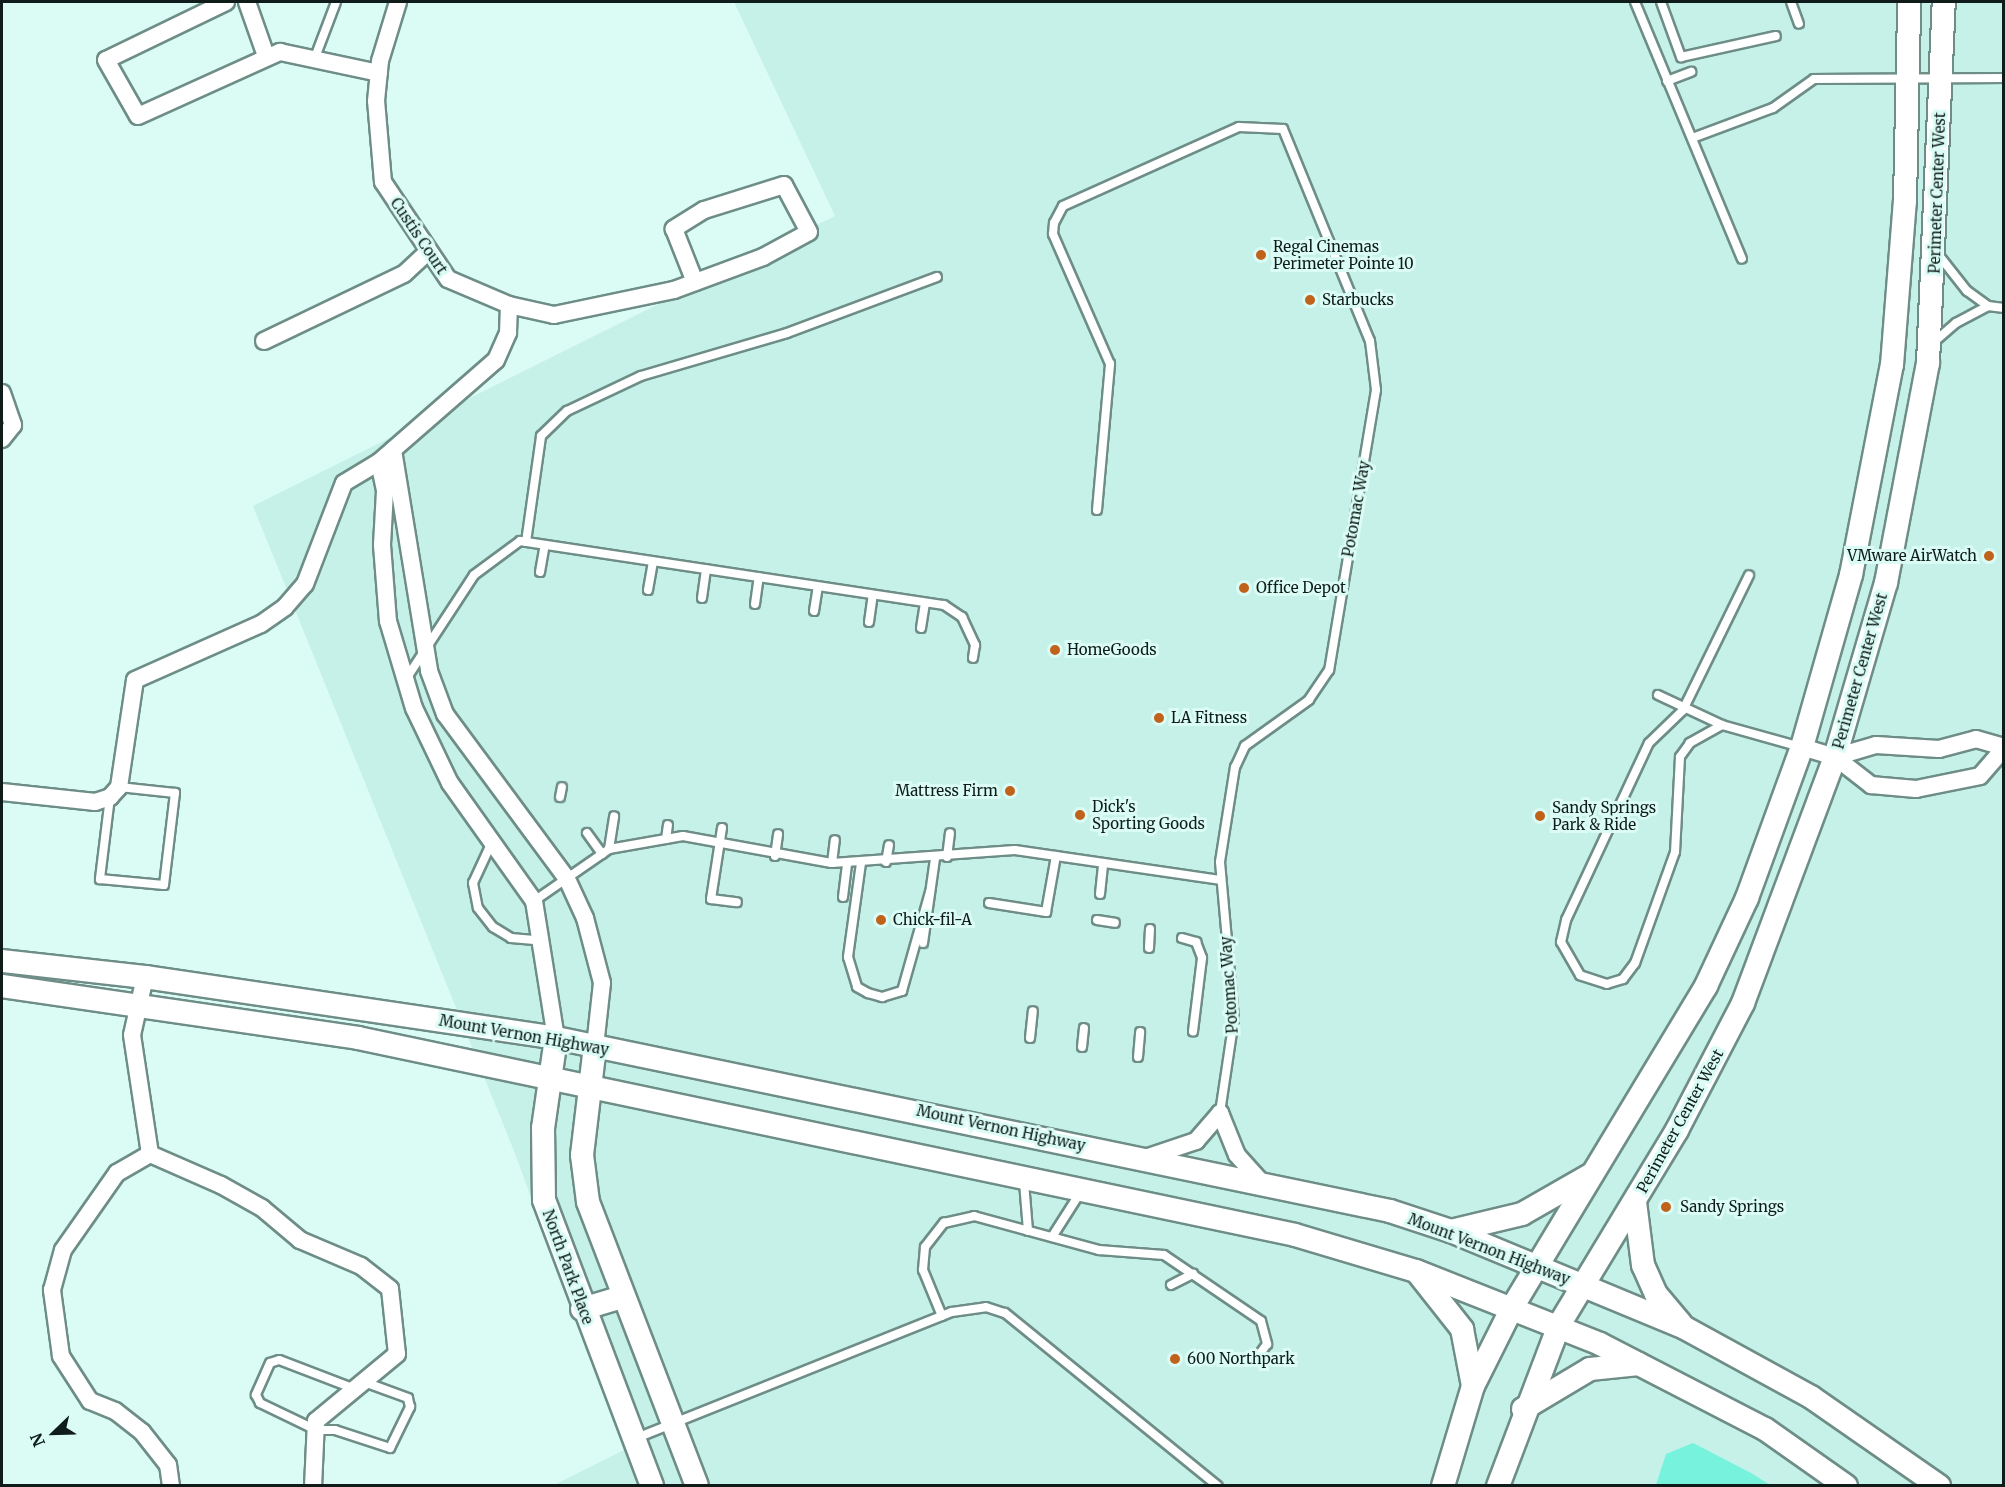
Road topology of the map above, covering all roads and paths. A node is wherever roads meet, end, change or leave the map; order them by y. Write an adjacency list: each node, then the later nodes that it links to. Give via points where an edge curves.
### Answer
1 (226, 2): 12 (street, via 106,60 138,116)
2 (247, 2): 12 (street)
3 (336, 2): 13 (lane)
4 (398, 2): 14 (street, Custis Court)
5 (1635, 2): 19 (lane)
6 (1661, 2): 11 (lane, via 1682,57)
7 (1791, 2): 10 (lane)
8 (1909, 2): 16 (main road)
9 (1944, 2): 18 (main road, Perimeter Center West)
10 (1800, 24)
11 (1776, 36)
12 (266, 56): 13 (street, via 280,52)
13 (314, 60): 14 (street)
14 (379, 67): 22 (street, Custis Court, via 383,182)
15 (1691, 72): 19 (lane)
16 (1908, 78): 18 (lane); 20 (lane, via 1814,79 1773,108); 58 (main road, via 1892,365 1851,575)
17 (2004, 78): 18 (lane)
18 (1941, 79): 21 (main road, Perimeter Center West)
19 (1667, 81): 20 (lane)
20 (1695, 136): 23 (lane)
21 (1935, 251): 27 (lane, via 1967,291); 30 (main road, Perimeter Center West)
22 (428, 252): 26 (street, Custis Court, via 448,279); 29 (street, via 404,274)
23 (1742, 259)
24 (937, 277): 36 (lane, via 787,333 641,376 567,411 541,436)
25 (695, 282): 25 (street, Custis Court, via 763,257 809,232 784,185 704,210 674,229); 26 (street, Custis Court, via 554,315)
26 (509, 305): 33 (street, via 508,333 496,360)
27 (1988, 306): 28 (lane); 30 (lane, via 1956,323)
28 (2004, 308)
29 (264, 341)
30 (1930, 347): 60 (main road, Perimeter Center West, via 1886,583)
31 (2, 393): 32 (street, via 13,425)
32 (2, 439)
33 (393, 450): 34 (street); 52 (street, via 412,540)
34 (379, 462): 54 (street, via 385,491 382,545 388,621); 63 (street, via 344,483 305,584 285,607 261,624 135,680)
35 (1097, 510): 87 (lane, Potomac Way, via 1110,364 1053,234 1054,223 1063,206 1239,127 1283,129 1370,341 1376,390 1329,670 1310,700 1238,756)
36 (526, 542): 37 (lane); 52 (lane, via 474,575)
37 (545, 545): 38 (lane); 40 (lane)
38 (653, 561): 39 (lane); 44 (lane)
39 (706, 569): 42 (lane); 46 (lane)
40 (540, 572)
41 (1749, 575): 56 (lane)
42 (759, 577): 43 (lane); 48 (lane)
43 (818, 586): 45 (lane); 49 (lane)
44 (648, 590)
45 (873, 595): 47 (lane); 50 (lane)
46 (702, 598)
47 (925, 603): 51 (lane); 53 (lane, via 962,617 975,645)
48 (755, 604)
49 (814, 611)
50 (869, 622)
51 (921, 628)
52 (424, 652): 54 (lane); 86 (street, via 445,714)
53 (973, 658)
54 (406, 679): 73 (street, via 414,708 450,783)
55 (1658, 695): 56 (lane)
56 (1683, 710): 57 (lane); 57 (lane, via 1649,743 1566,920 1561,942 1568,961 1594,982 1623,979 1635,963 1675,852 1680,757 1690,743)
57 (1722, 724): 58 (lane)
58 (1802, 747): 60 (street); 119 (main road, via 1747,898 1706,986)
59 (2004, 747): 60 (street, via 1976,739 1939,749 1876,745); 60 (street, via 1980,776 1917,789 1871,785)
60 (1835, 757): 123 (main road, Perimeter Center West, via 1743,1002)
61 (562, 787): 64 (lane)
62 (2, 792): 63 (street, via 95,802)
63 (114, 792): 63 (lane, via 175,794 164,885 100,879)
64 (560, 797)
65 (614, 816): 76 (lane)
66 (668, 825): 71 (lane)
67 (722, 828): 74 (lane)
68 (587, 833): 76 (lane)
69 (950, 833): 79 (lane)
70 (778, 834): 77 (lane)
71 (666, 839): 74 (lane, via 682,836); 76 (lane)
72 (835, 840): 82 (lane)
73 (492, 842): 91 (street); 98 (lane, via 473,883 478,908 493,927 511,938)
74 (720, 844): 77 (lane); 92 (lane, via 711,899)
75 (889, 844): 81 (lane)
76 (606, 852): 86 (lane)
77 (775, 856): 82 (lane)
78 (1056, 856): 79 (lane, via 1015,850); 84 (lane); 93 (lane, via 1046,912)
79 (947, 857): 80 (lane)
80 (935, 859): 81 (lane); 88 (lane)
81 (886, 862): 83 (lane)
82 (832, 863): 85 (lane)
83 (861, 863): 85 (lane); 88 (lane, via 848,957 857,987 868,993 882,997 902,991)
84 (1103, 863): 87 (lane); 89 (lane)
85 (847, 864): 90 (lane)
86 (567, 879): 91 (lane); 111 (street, via 585,918 602,983)
87 (1220, 880): 116 (lane, Potomac Way, via 1234,1019)
88 (930, 892): 99 (lane)
89 (1100, 894)
90 (843, 897)
91 (534, 901): 98 (street)
92 (737, 902)
93 (989, 903)
94 (1097, 920): 95 (lane)
95 (1114, 923)
96 (1149, 929): 100 (lane)
97 (1182, 938): 107 (lane, via 1197,942 1202,958)
98 (543, 941): 109 (street)
99 (923, 943)
100 (1149, 948)
101 (2, 961): 102 (main road, Mount Vernon Highway)
102 (145, 977): 104 (street); 109 (main road, Mount Vernon Highway)
103 (2, 986): 104 (main road)
104 (140, 1004): 114 (main road, via 358,1038); 117 (street, via 132,1035)
105 (1033, 1011): 110 (lane)
106 (1084, 1028): 112 (lane)
107 (1193, 1031)
108 (1140, 1032): 113 (lane)
109 (556, 1038): 111 (main road, Mount Vernon Highway); 114 (main road, North Park Place)
110 (1030, 1038)
111 (595, 1046): 115 (main road); 118 (main road, Mount Vernon Highway)
112 (1082, 1047)
113 (1138, 1057)
114 (550, 1079): 115 (main road); 134 (main road, North Park Place, via 543,1128 544,1200)
115 (588, 1086): 120 (main road); 132 (main road, via 582,1176)
116 (1220, 1113): 118 (street, via 1196,1141); 121 (street, via 1237,1155)
117 (150, 1154): 140 (street, via 262,1208 300,1240 361,1266 390,1289 397,1354); 146 (street, via 117,1173 63,1250 52,1290 61,1356 90,1401 116,1411 142,1431 168,1465)
118 (1145, 1158): 121 (main road, Mount Vernon Highway)
119 (1596, 1171): 125 (main road, via 1523,1214); 127 (main road)
120 (1019, 1174): 122 (main road); 124 (lane, via 1029,1203)
121 (1261, 1182): 125 (main road, Mount Vernon Highway)
122 (1087, 1188): 126 (lane, via 1065,1209); 128 (main road, via 1295,1235)
123 (1635, 1202): 131 (main road, Perimeter Center West); 137 (main road, via 1646,1273 1666,1309)
124 (1028, 1231): 126 (lane); 135 (lane, via 974,1216 938,1227 922,1262)
125 (1451, 1231): 127 (main road, Mount Vernon Highway)
126 (1052, 1237): 129 (lane, via 1099,1250 1154,1252)
127 (1536, 1267): 131 (main road, Mount Vernon Highway); 133 (main road)
128 (1416, 1271): 133 (main road); 141 (main road, via 1462,1329)
129 (1193, 1274): 130 (lane); 138 (lane, via 1262,1321 1268,1344)
130 (1171, 1285)
131 (1582, 1286): 136 (main road, Perimeter Center West); 137 (main road, Mount Vernon Highway)
132 (622, 1297): 134 (main road); 143 (main road)
133 (1513, 1306): 136 (main road); 141 (main road)
134 (582, 1309): 145 (main road, North Park Place)
135 (942, 1316): 143 (lane); 150 (lane, via 975,1306 1005,1314)
136 (1559, 1325): 139 (main road); 142 (main road, Perimeter Center West)
137 (1685, 1328): 154 (main road, Mount Vernon Highway, via 1811,1397)
138 (1259, 1355)
139 (1641, 1364): 142 (main road, via 1590,1369); 153 (main road, via 1766,1430)
140 (361, 1386): 144 (street, via 333,1403); 144 (lane, via 408,1398 410,1407 396,1446); 144 (lane, via 279,1360 270,1363 256,1395 261,1403)
141 (1473, 1386): 151 (main road)
142 (1523, 1409): 152 (main road, Perimeter Center West)
143 (673, 1424): 145 (lane); 149 (main road)
144 (316, 1430): 147 (street)
145 (634, 1439): 148 (main road, North Park Place)
146 (171, 1485)
147 (313, 1485)
148 (652, 1485)
149 (697, 1485)
150 (1218, 1485)
151 (1443, 1485)
152 (1498, 1485)
153 (1846, 1485)
154 (1939, 1485)

